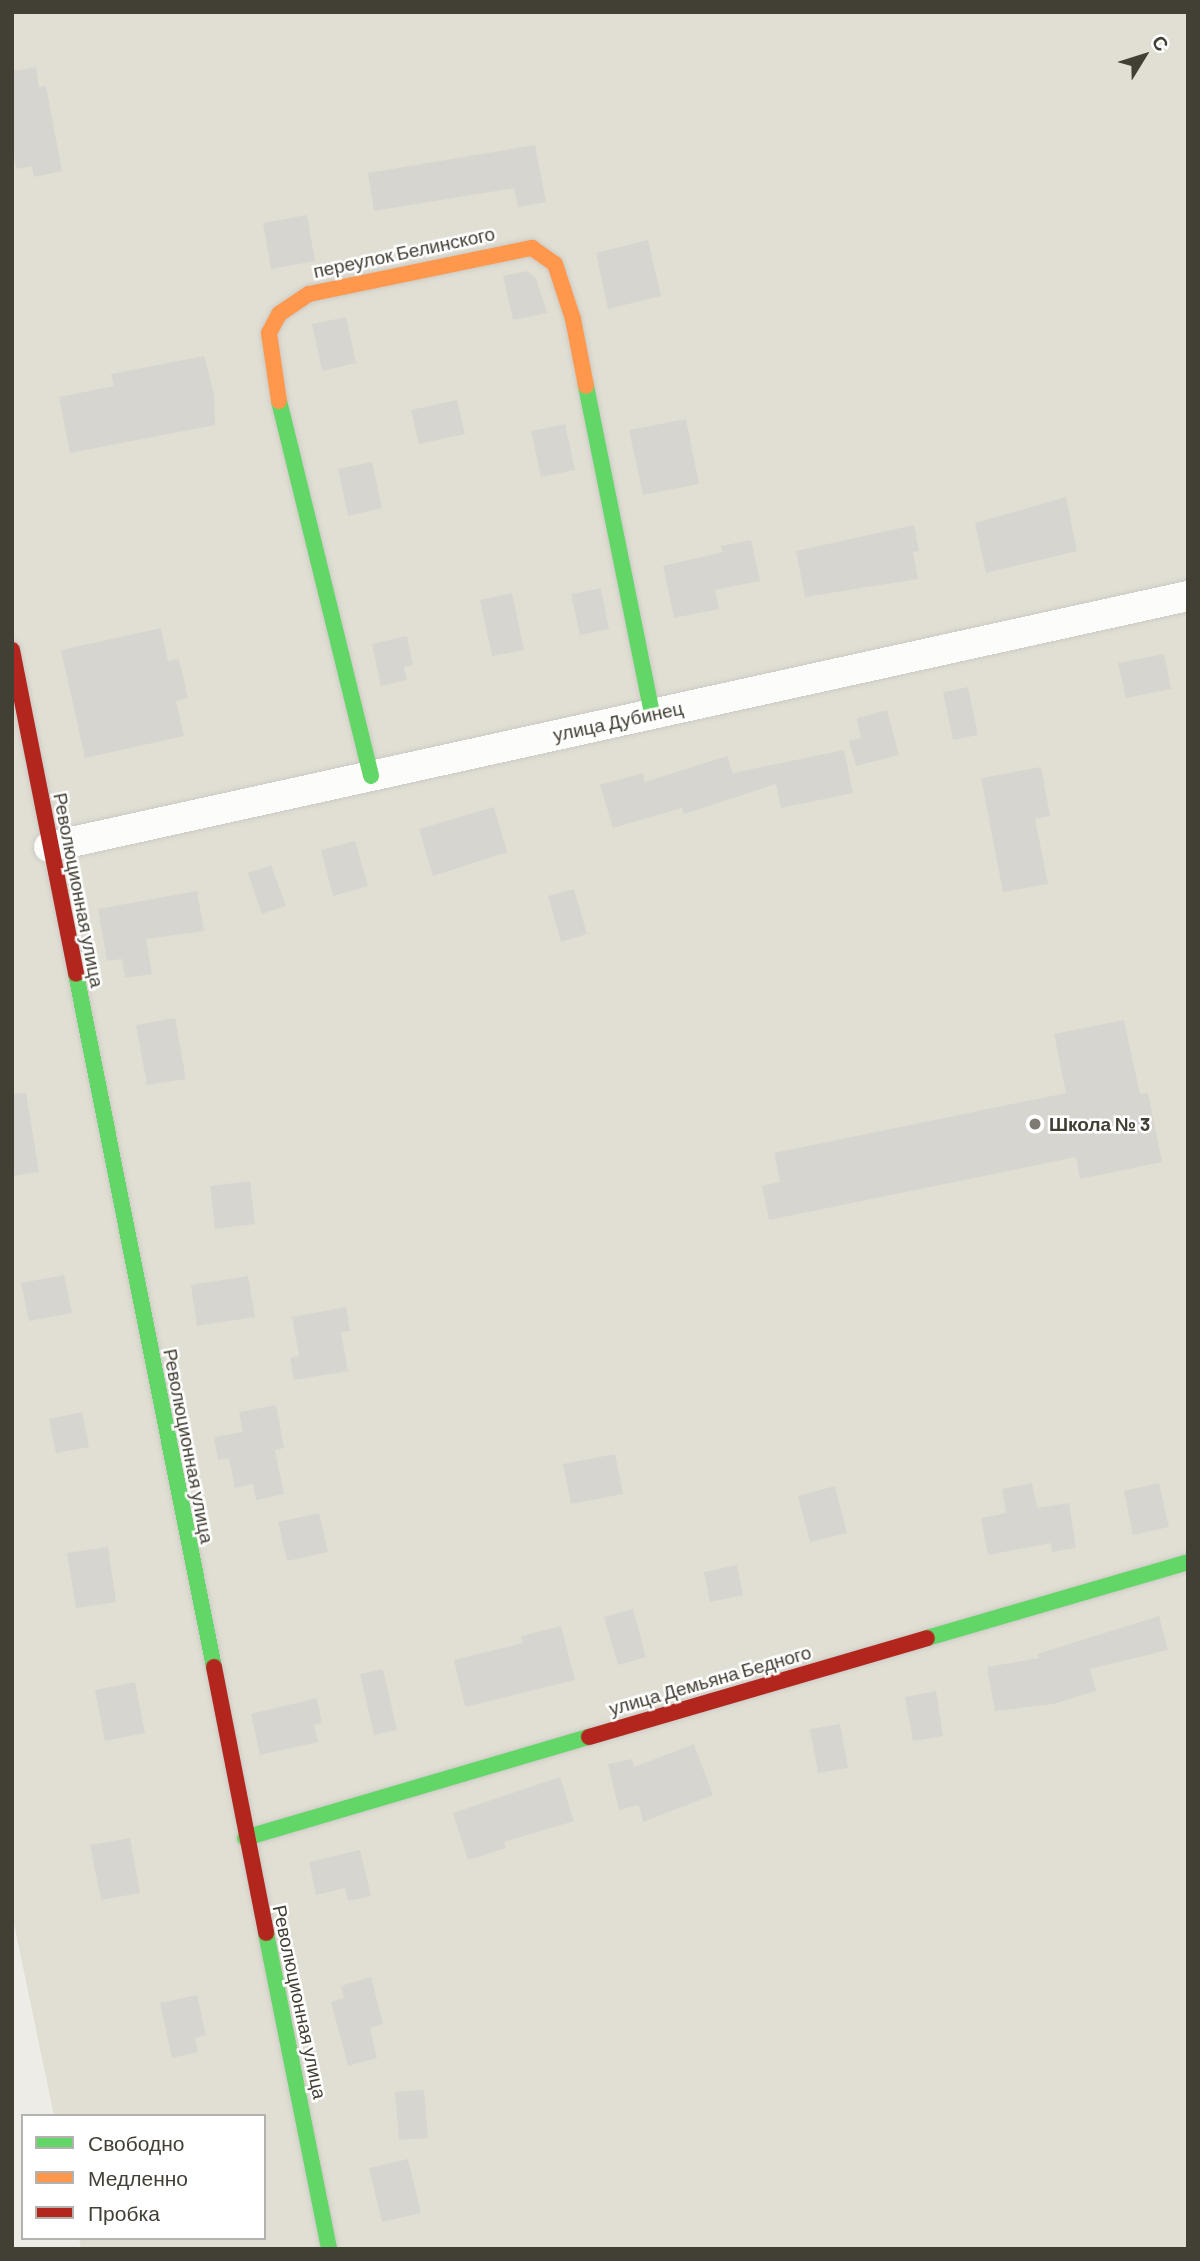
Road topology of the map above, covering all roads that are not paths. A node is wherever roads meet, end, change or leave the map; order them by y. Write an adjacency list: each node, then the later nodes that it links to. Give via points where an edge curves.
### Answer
1 (1188, 596): 3 (street, улица Дубинец)
2 (12, 650): 5 (street, Революционная улица)
3 (652, 714): 4 (street, улица Дубинец); 4 (street, переулок Белинского, via 573,319 555,264 532,248 369,279 309,293 279,314 269,333 272,372)
4 (371, 776): 5 (street, улица Дубинец)
5 (49, 847): 7 (street, Революционная улица)
6 (1188, 1562): 7 (street, улица Демьяна Бедного)
7 (245, 1838): 8 (street, Революционная улица)
8 (329, 2249)

